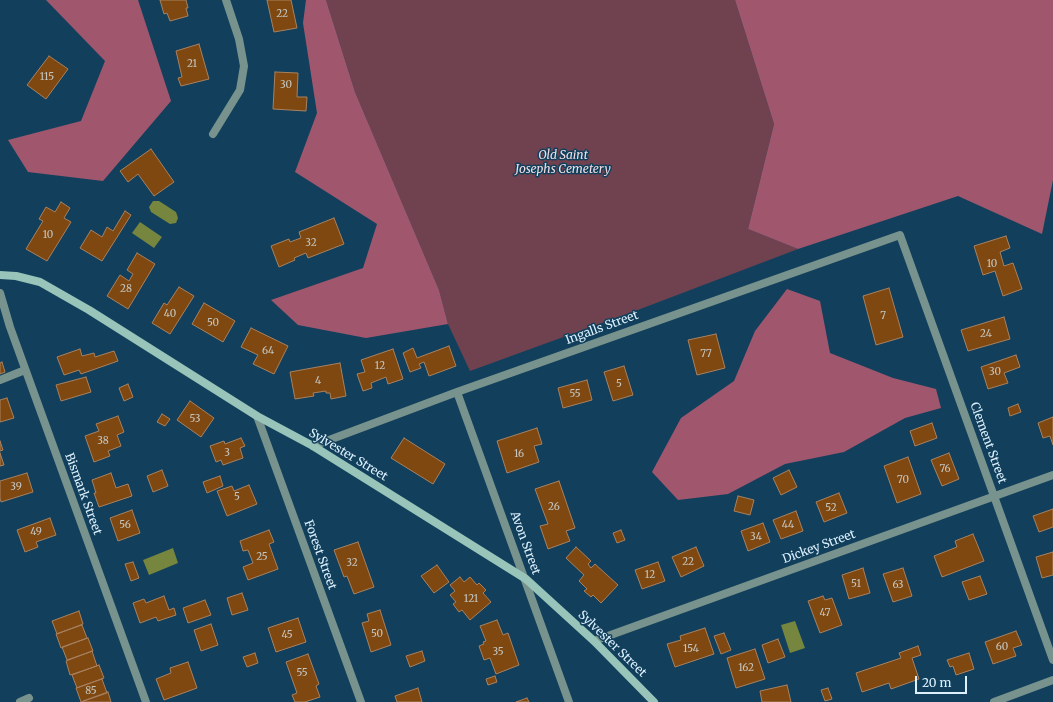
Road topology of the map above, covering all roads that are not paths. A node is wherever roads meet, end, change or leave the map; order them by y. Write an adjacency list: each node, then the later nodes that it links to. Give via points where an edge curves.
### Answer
1 (226, 0): 2 (street, via 239,39 244,66 240,90)
2 (213, 134)
3 (900, 235): 8 (street, Ingalls Street); 12 (street, Clement Street)
4 (0, 275): 9 (street, Sylvester Street, via 40,282)
5 (0, 293): 6 (street, Bismark Street)
6 (25, 370): 7 (street); 19 (street, Bismark Street)
7 (0, 380)
8 (457, 392): 10 (street, Ingalls Street); 13 (street, Avon Street)
9 (257, 416): 10 (street, Sylvester Street); 20 (street, Forest Street)
10 (312, 446): 13 (street, Sylvester Street)
11 (1053, 475): 12 (street, Dickey Street)
12 (995, 496): 14 (street, Dickey Street); 15 (street, Clement Street)
13 (526, 578): 14 (street, Sylvester Street); 21 (street, Avon Street)
14 (594, 641): 22 (street, Sylvester Street)
15 (1053, 660)
16 (1053, 680): 23 (street)
17 (29, 698): 18 (street)
18 (20, 702)
19 (146, 702)
20 (361, 702)
21 (569, 702)
22 (654, 702)
23 (994, 702)

